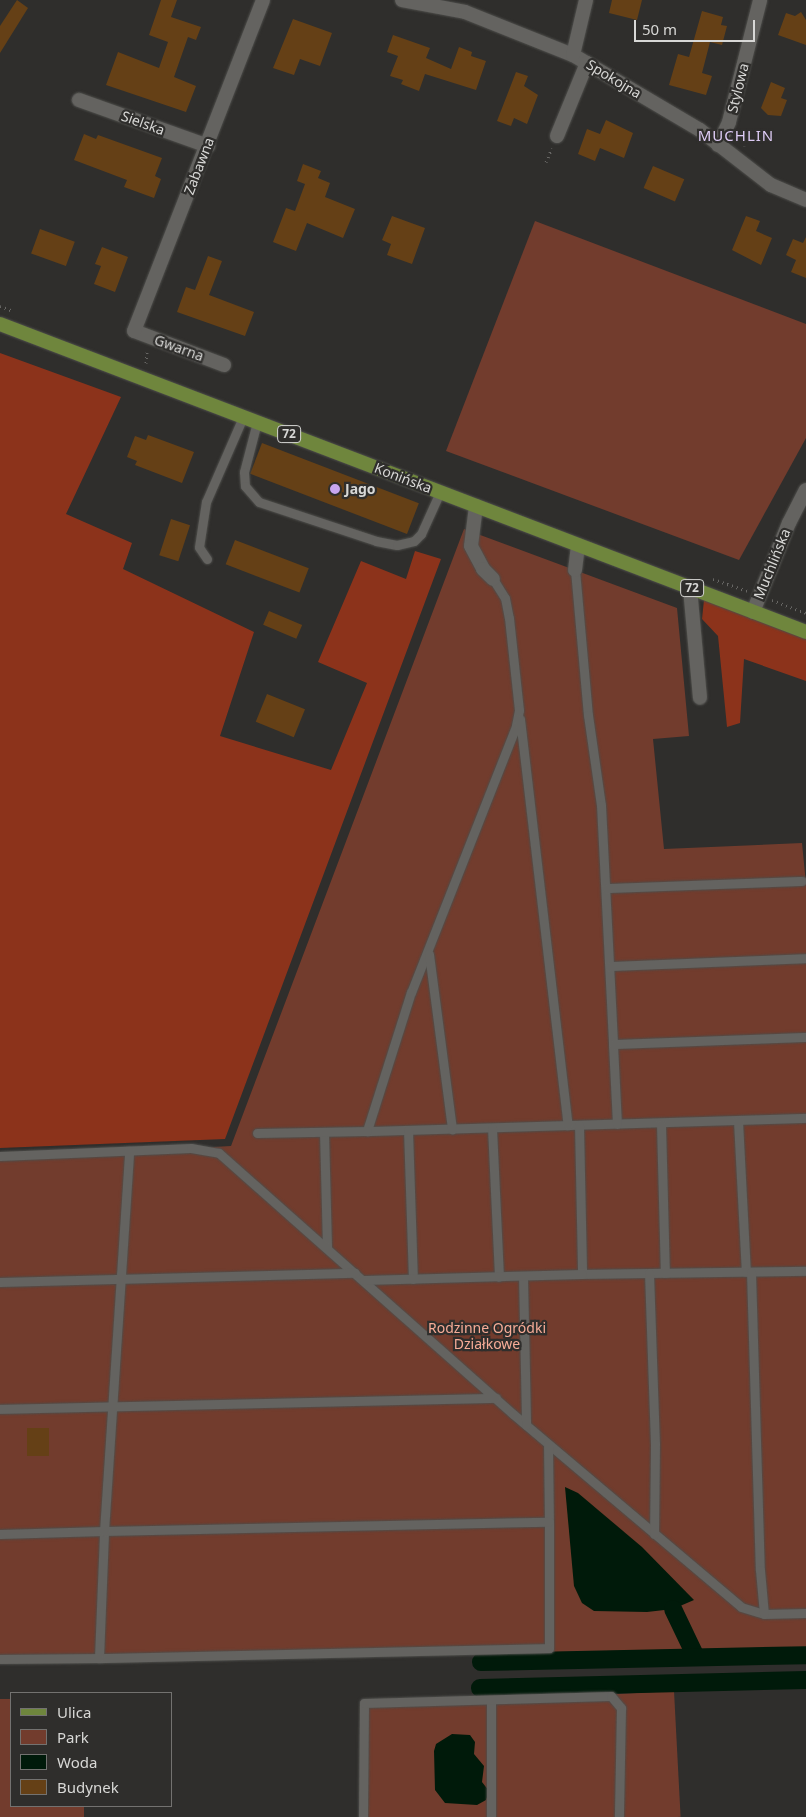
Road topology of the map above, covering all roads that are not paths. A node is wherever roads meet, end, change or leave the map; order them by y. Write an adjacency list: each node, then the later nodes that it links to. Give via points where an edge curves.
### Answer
1 (263, 0): 11 (street, Zabawna)
2 (402, 0): 5 (street, Spokojna)
3 (586, 0): 6 (street)
4 (760, 0): 10 (street, Stylowa, via 729,122)
5 (426, 2): 6 (street, Spokojna, via 465,12)
6 (573, 56): 7 (street, Spokojna)
7 (587, 63): 9 (street); 10 (street, Spokojna, via 700,130)
8 (79, 100): 11 (street, Sielska)
9 (556, 136)
10 (718, 145): 12 (street, Spokojna, via 771,185)
11 (208, 146): 14 (street, Zabawna)
12 (806, 200)
13 (0, 324): 16 (main road, Konińska / 72)
14 (134, 332): 15 (street, Gwarna)
15 (224, 365)
16 (243, 417): 17 (main road, Konińska / 72); 22 (lane, via 206,502 199,548)
17 (257, 422): 19 (main road, Konińska / 72); 19 (lane, via 244,472 245,486 259,502 397,545 414,541 420,534)
18 (806, 490): 26 (street, Muchlińska)
19 (440, 492): 20 (main road, Konińska / 72)
20 (476, 506): 21 (main road, Konińska / 72); 24 (street, via 471,546)
21 (578, 545): 23 (street); 25 (main road, Konińska / 72)
22 (207, 559)
23 (575, 570): 31 (lane)
24 (493, 579): 29 (lane, via 505,598 509,618)
25 (690, 588): 26 (main road, Konińska / 72); 28 (street)
26 (753, 612): 27 (main road, Konińska / 72)
27 (806, 632)
28 (700, 698)
29 (519, 710): 32 (lane, via 516,726); 41 (lane)
30 (802, 881): 31 (lane)
31 (607, 888): 34 (lane)
32 (429, 953): 44 (lane); 46 (lane, via 411,992)
33 (806, 958): 34 (lane)
34 (610, 966): 36 (lane)
35 (806, 1037): 36 (lane)
36 (613, 1044): 39 (lane)
37 (806, 1118): 38 (lane)
38 (738, 1121): 40 (lane); 53 (lane)
39 (617, 1124): 40 (lane); 42 (lane)
40 (661, 1124): 56 (lane)
41 (568, 1125): 42 (lane); 43 (lane)
42 (579, 1125): 57 (lane)
43 (492, 1128): 44 (lane); 59 (lane)
44 (452, 1129): 45 (lane)
45 (408, 1130): 46 (lane); 60 (lane)
46 (367, 1131): 47 (lane)
47 (324, 1132): 48 (lane); 51 (lane)
48 (257, 1133)
49 (129, 1151): 50 (lane); 51 (lane, via 191,1148 219,1153); 61 (lane)
50 (0, 1156)
51 (327, 1248): 54 (lane)
52 (806, 1271): 53 (lane)
53 (749, 1272): 56 (lane); 74 (lane)
54 (355, 1273): 61 (lane); 62 (lane)
55 (649, 1273): 56 (lane); 57 (lane); 72 (lane, via 655,1444)
56 (665, 1273)
57 (582, 1274): 58 (lane)
58 (523, 1276): 59 (lane); 67 (lane)
59 (499, 1277): 60 (lane)
60 (413, 1279): 62 (lane)
61 (122, 1280): 63 (lane); 65 (lane)
62 (364, 1280): 64 (lane)
63 (0, 1282)
64 (496, 1398): 65 (lane); 67 (lane)
65 (112, 1407): 66 (lane); 70 (lane)
66 (0, 1409)
67 (526, 1425): 68 (lane)
68 (548, 1444): 69 (lane); 72 (lane)
69 (550, 1522): 70 (lane); 75 (lane, via 549,1648)
70 (104, 1531): 71 (lane); 75 (lane)
71 (0, 1534)
72 (654, 1534): 74 (lane, via 741,1607)
73 (806, 1613): 74 (lane)
74 (764, 1614)
75 (99, 1658): 76 (lane)
76 (0, 1659)
77 (491, 1701): 78 (lane, via 364,1703); 79 (lane); 80 (lane, via 611,1696 621,1708)
78 (363, 1817)
79 (492, 1817)
80 (619, 1817)

